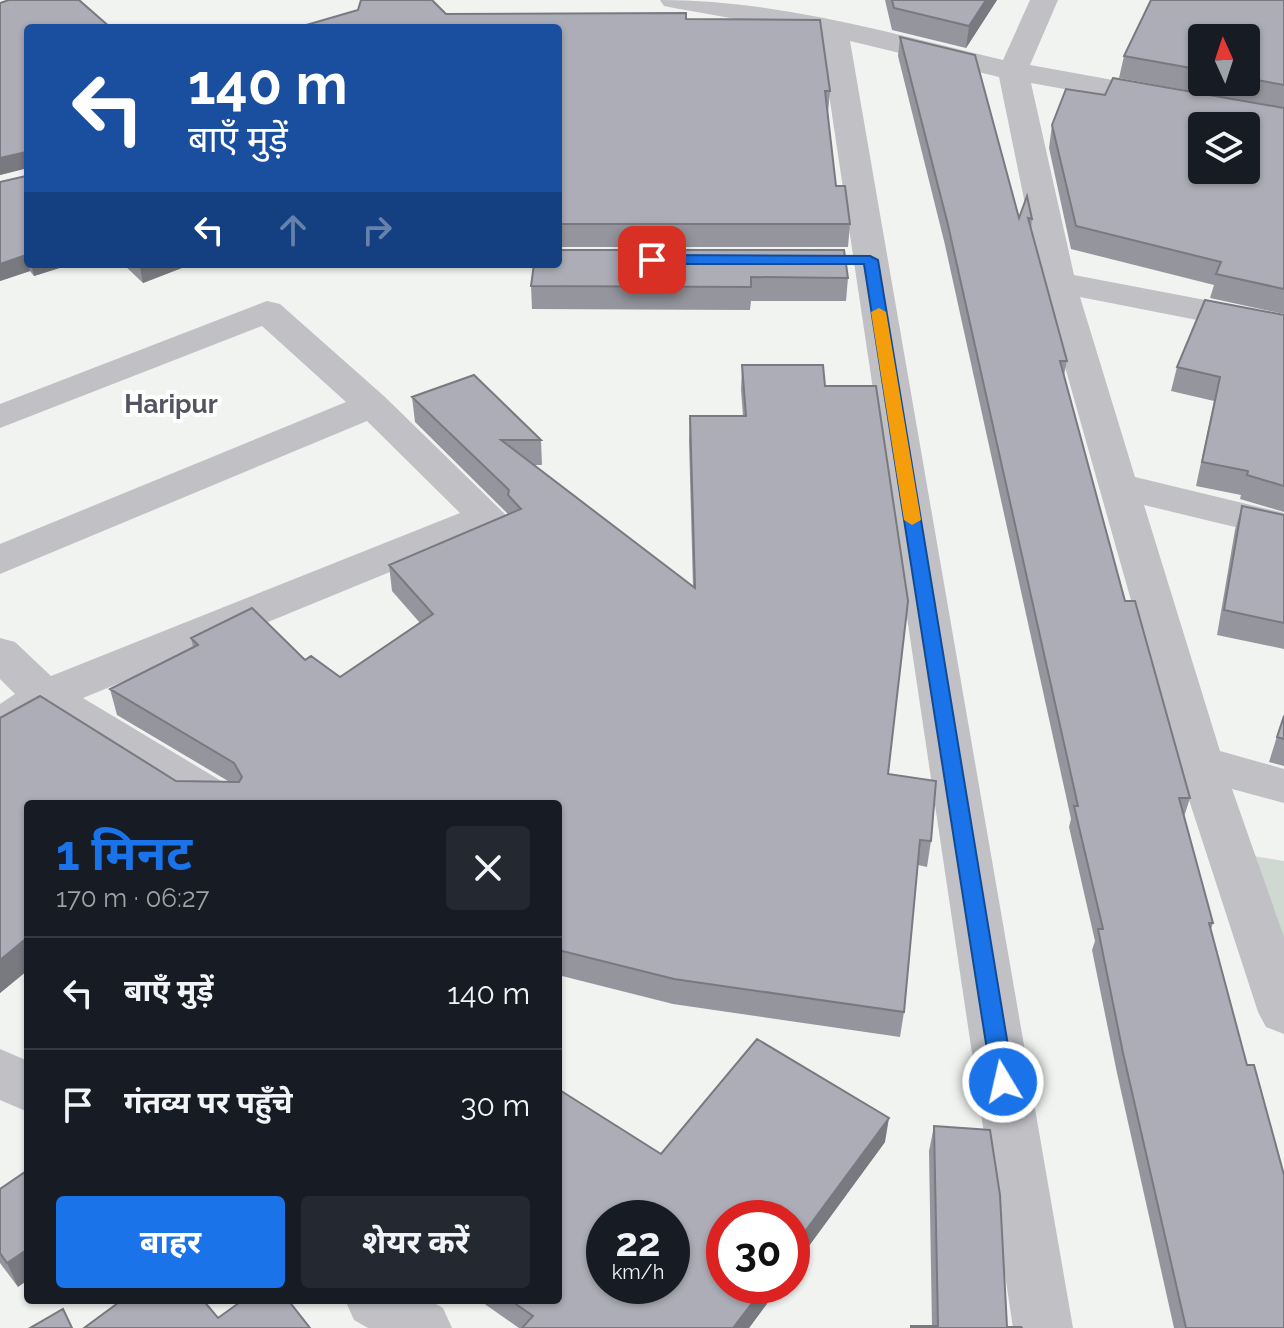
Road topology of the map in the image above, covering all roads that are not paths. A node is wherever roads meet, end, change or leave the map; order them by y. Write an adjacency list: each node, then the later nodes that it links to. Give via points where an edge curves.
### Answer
1 (674, 0): 3 (street)
2 (1044, 0): 4 (street)
3 (833, 28): 4 (street); 24 (street, via 855,260)
4 (1013, 71): 5 (street); 6 (street)
5 (1284, 120)
6 (1058, 282): 7 (street); 10 (street)
7 (1284, 326)
8 (372, 405): 9 (street, via 267,312); 12 (street); 14 (street, via 488,517)
9 (0, 417)
10 (1119, 486): 11 (street); 16 (street)
11 (1284, 526)
12 (0, 560)
13 (0, 653): 14 (street)
14 (45, 696): 15 (street); 18 (street)
15 (0, 726)
16 (1200, 763): 17 (street); 19 (street)
17 (1284, 786)
18 (214, 800)
19 (1284, 1012)
20 (0, 1072): 21 (street)
21 (24, 1087)
22 (382, 1304): 23 (street)
23 (422, 1328)
24 (1043, 1328)

